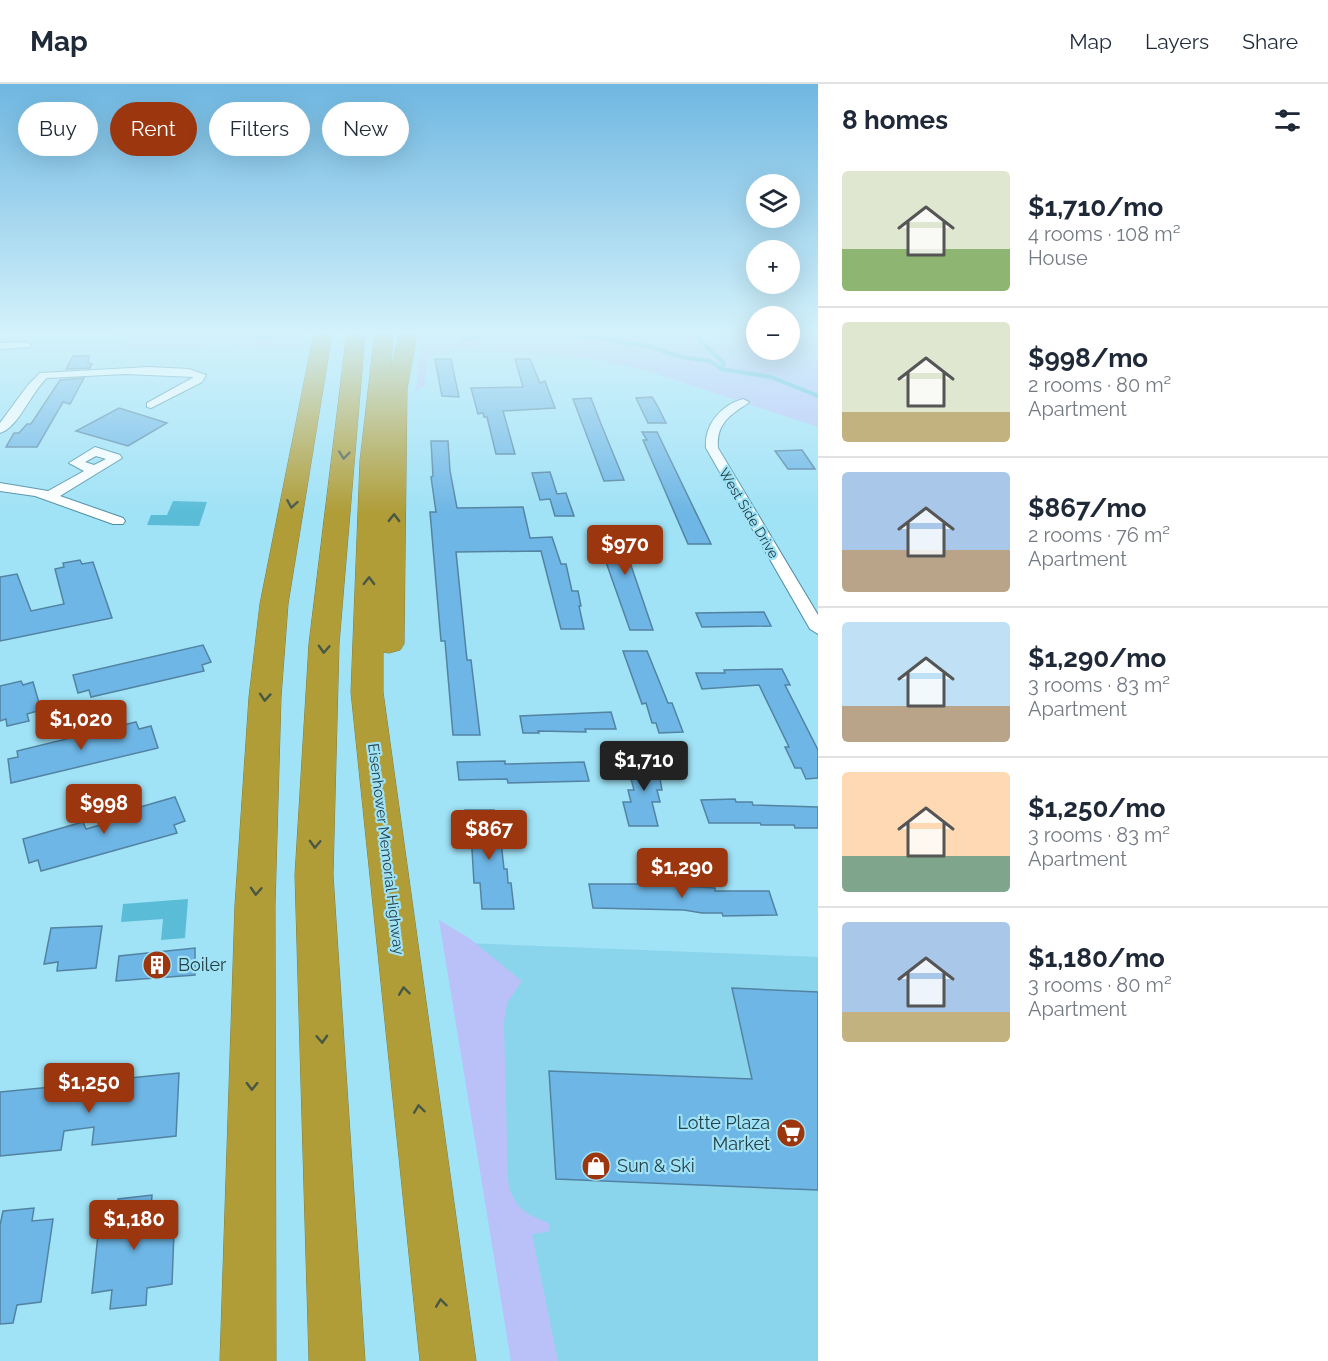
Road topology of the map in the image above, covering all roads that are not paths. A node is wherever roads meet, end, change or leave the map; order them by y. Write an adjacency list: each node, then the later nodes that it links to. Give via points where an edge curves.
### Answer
1 (28, 394): 9 (street)
2 (172, 394): 8 (street)
3 (311, 394): 16 (highway, one-way to 16, via 274,604 265,697 255,905)
4 (350, 394): 17 (highway, one-way to 17, via 324,644 314,875)
5 (378, 394): 15 (highway, Eisenhower Memorial Highway, one-way to 5, via 367,692 372,461)
6 (397, 394): 15 (highway, one-way to 6)
7 (742, 402): 14 (street, West Side Drive, via 714,425 712,448)
8 (151, 405)
9 (0, 429)
10 (95, 470): 12 (street)
11 (0, 487): 12 (street)
12 (48, 496): 13 (street)
13 (118, 521)
14 (818, 629)
15 (381, 807): 18 (highway, Eisenhower Memorial Highway, one-way to 15)
16 (249, 1352)
17 (337, 1361)
18 (448, 1361)

